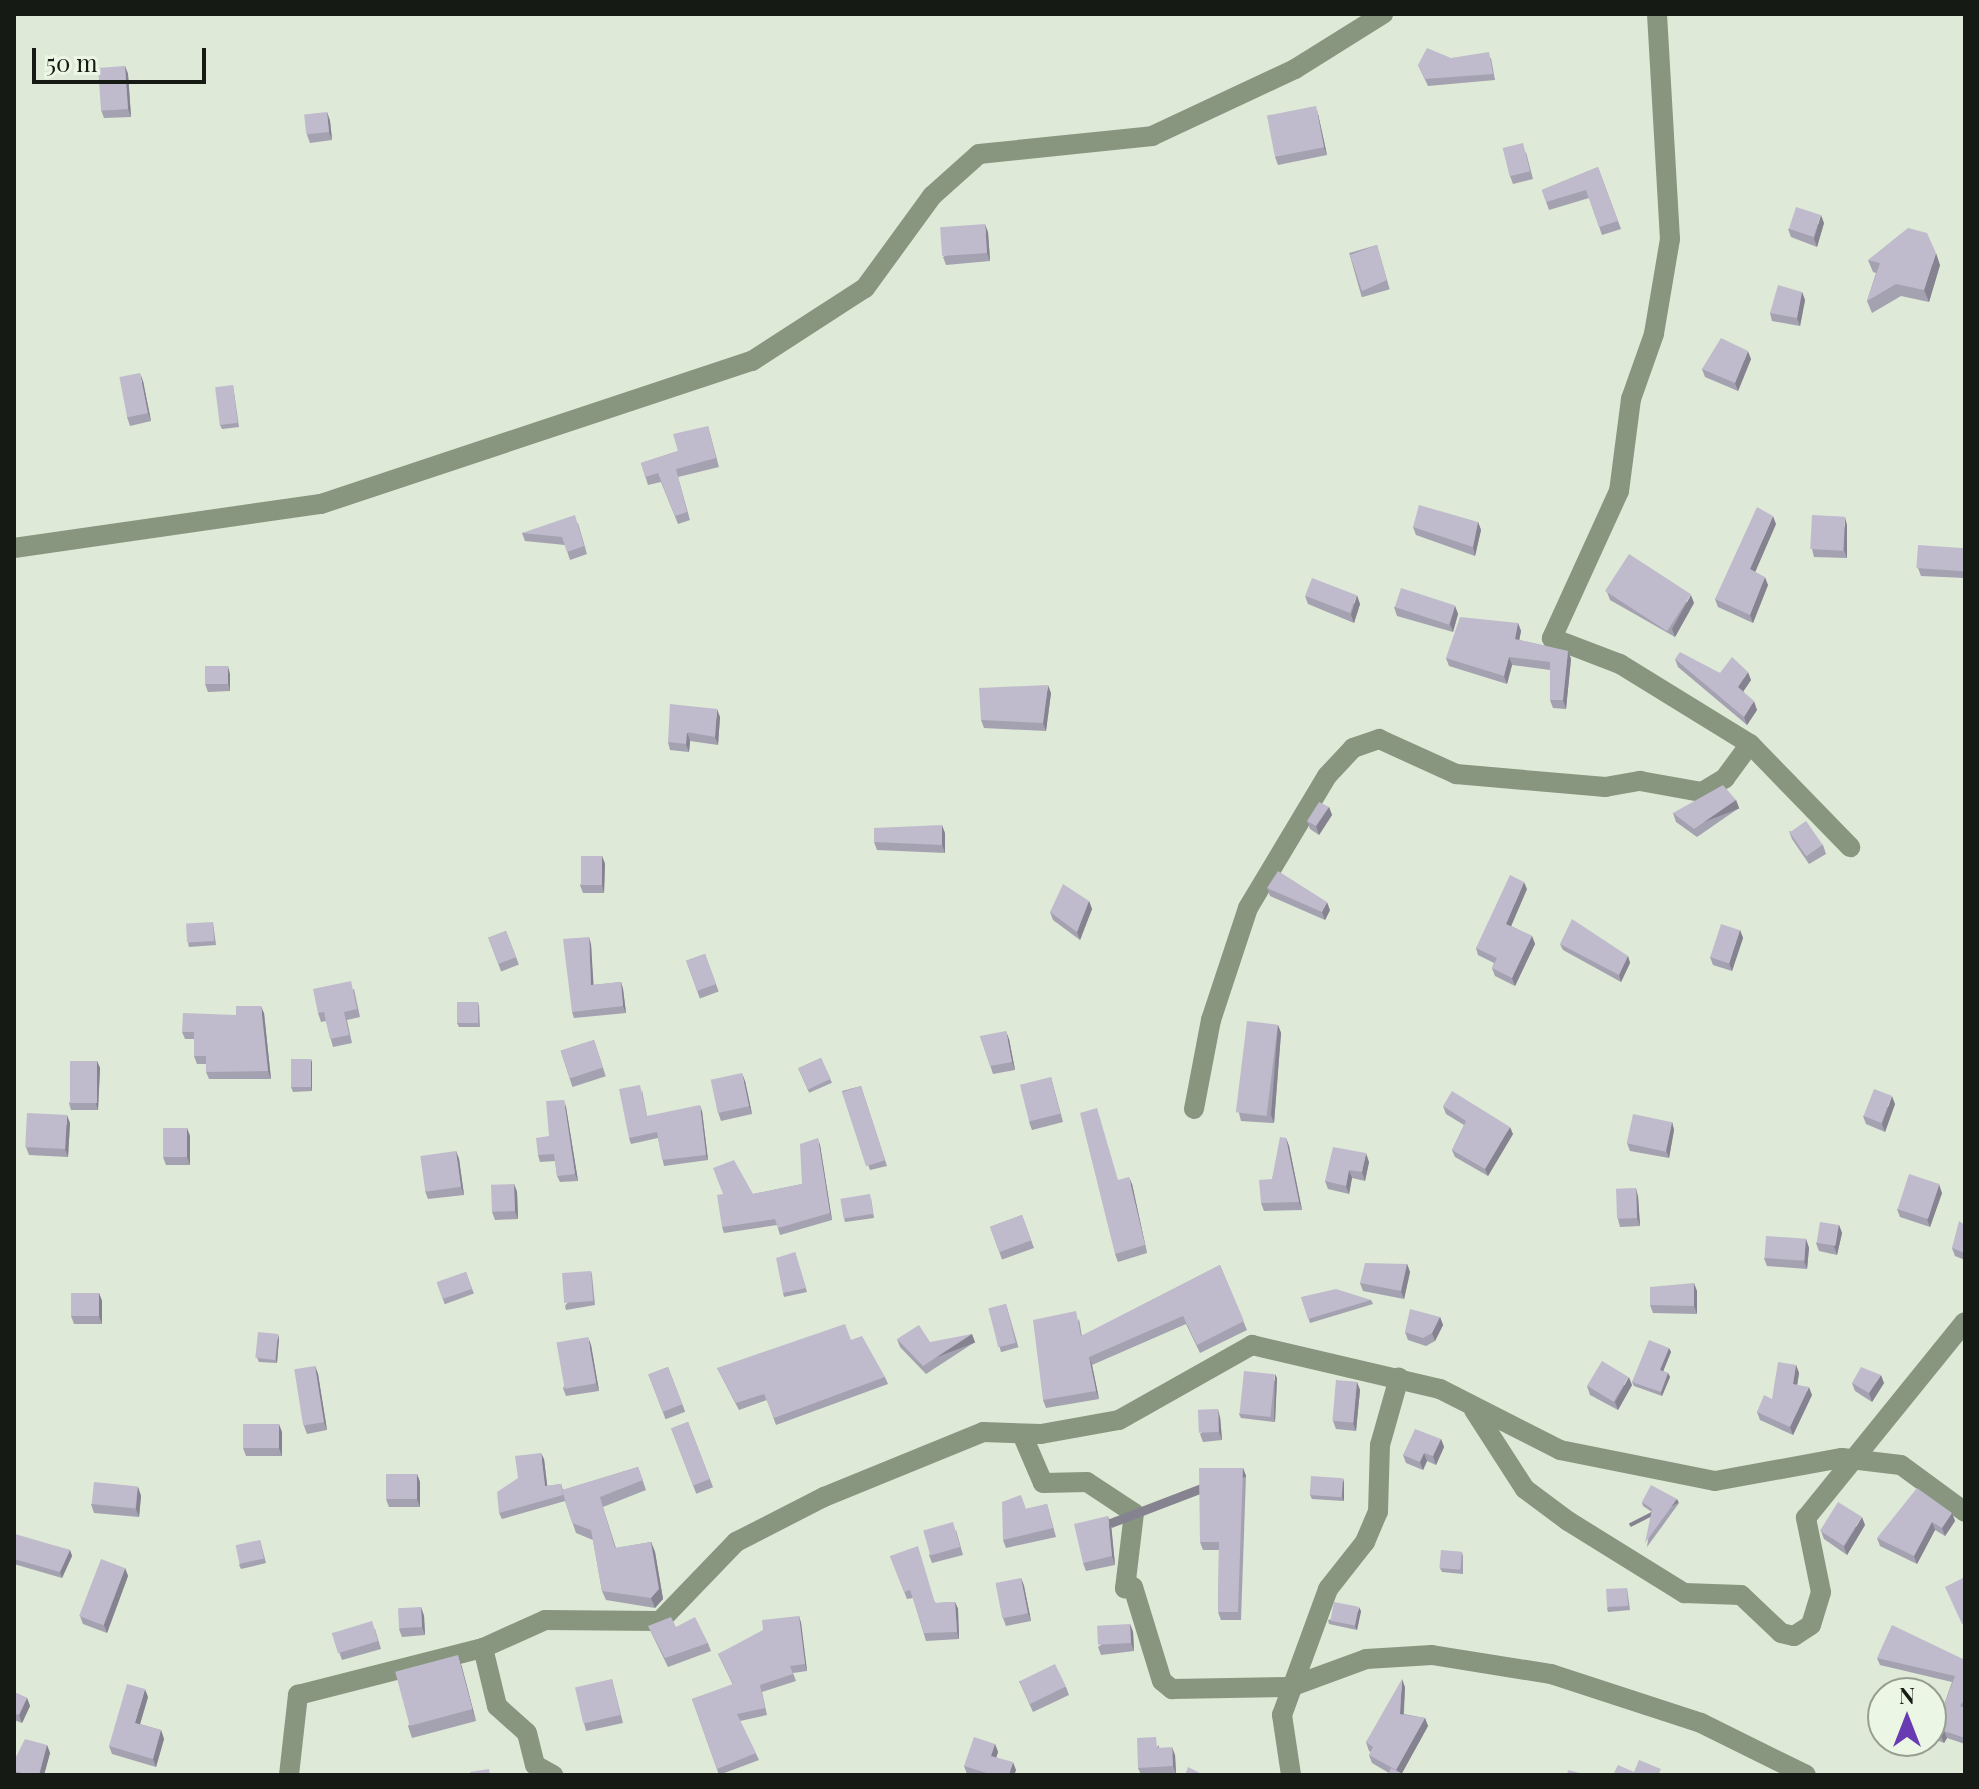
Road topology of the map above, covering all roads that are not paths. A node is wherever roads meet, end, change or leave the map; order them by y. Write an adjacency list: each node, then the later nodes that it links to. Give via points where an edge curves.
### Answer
1 (1383, 14): 3 (street, via 1295,69 1152,136 979,154 932,196 865,288 752,361 321,504)
2 (1657, 14): 4 (street, via 1669,142 1670,239 1661,293 1631,399 1619,491 1552,638 1620,664)
3 (14, 548)
4 (1750, 744): 5 (street); 6 (street, via 1725,778 1702,792 1640,781 1605,787 1456,774 1379,739 1353,748 1327,776 1248,908 1211,1020)
5 (1850, 847)
6 (1194, 1109)
7 (1965, 1322): 11 (street)
8 (1399, 1378): 9 (street); 10 (street, via 1252,1345 1119,1420); 14 (street, via 1380,1445 1378,1512 1365,1542 1328,1589)
9 (1470, 1403): 11 (street, via 1560,1450 1715,1481); 11 (street, via 1525,1489 1568,1521 1684,1593 1741,1595 1787,1636 1811,1625 1821,1592 1806,1518)
10 (1022, 1434): 13 (street, via 969,1437 736,1542 660,1621 545,1620); 14 (street, via 1043,1483 1087,1482 1134,1513 1125,1588 1133,1587 1162,1681 1181,1692)
11 (1856, 1461): 12 (street, via 1901,1465)
12 (1965, 1512)
13 (483, 1648): 15 (street, via 298,1695); 16 (street, via 497,1706 527,1733 535,1765)
14 (1290, 1687): 17 (street, via 1282,1737); 18 (street, via 1366,1659 1432,1655 1491,1663 1551,1674 1701,1723)
15 (289, 1775)
16 (553, 1775)
17 (1291, 1775)
18 (1806, 1775)

